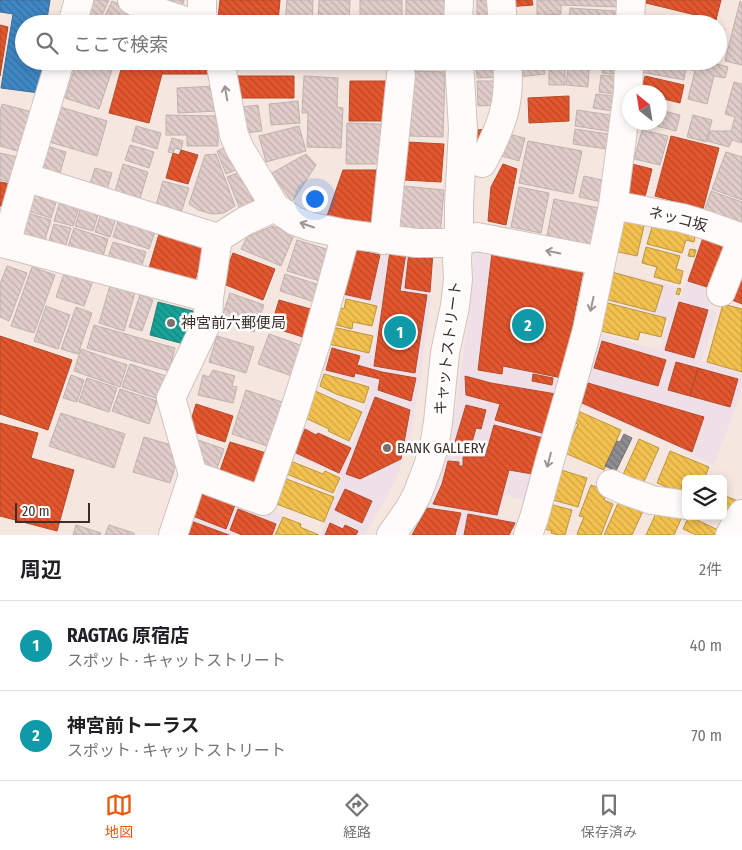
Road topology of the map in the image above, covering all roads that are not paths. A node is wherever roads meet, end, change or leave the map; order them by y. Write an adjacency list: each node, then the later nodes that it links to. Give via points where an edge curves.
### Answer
1 (79, 0): 7 (street)
2 (132, 0): 8 (street)
3 (202, 0): 9 (street)
4 (459, 0): 10 (street)
5 (500, 0): 11 (street)
6 (631, 0): 12 (street)
7 (75, 15)
8 (167, 15)
9 (202, 15)
10 (458, 15)
11 (502, 15)
12 (630, 15)
13 (57, 70): 20 (street)
14 (222, 70): 22 (street, one-way to 14, via 234,134)
15 (460, 70): 27 (street, キャットストリート, via 463,129)
16 (507, 70): 19 (street, via 508,94 504,114)
17 (629, 70): 21 (street)
18 (401, 75): 26 (street)
19 (482, 162)
20 (25, 176): 24 (street); 30 (street, via 6,244)
21 (613, 205): 25 (street, ネッコ坂, via 682,218); 28 (street)
22 (275, 207): 23 (street, one-way to 22, via 295,221); 24 (street)
23 (346, 234): 26 (street); 31 (street, via 316,343 264,501)
24 (218, 238): 30 (street)
25 (742, 239): 29 (street)
26 (384, 240): 27 (street, via 416,243)
27 (458, 241): 28 (street, one-way to 27, via 477,237); 35 (street, キャットストリート, via 457,296 445,353 434,447 417,494)
28 (601, 261): 36 (street, one-way to 36, via 587,330)
29 (721, 292)
30 (209, 298): 31 (street, via 208,320 172,398)
31 (193, 475): 34 (street)
32 (611, 484): 33 (street, via 652,500)
33 (682, 504)
34 (173, 535)
35 (391, 535)
36 (528, 535)

